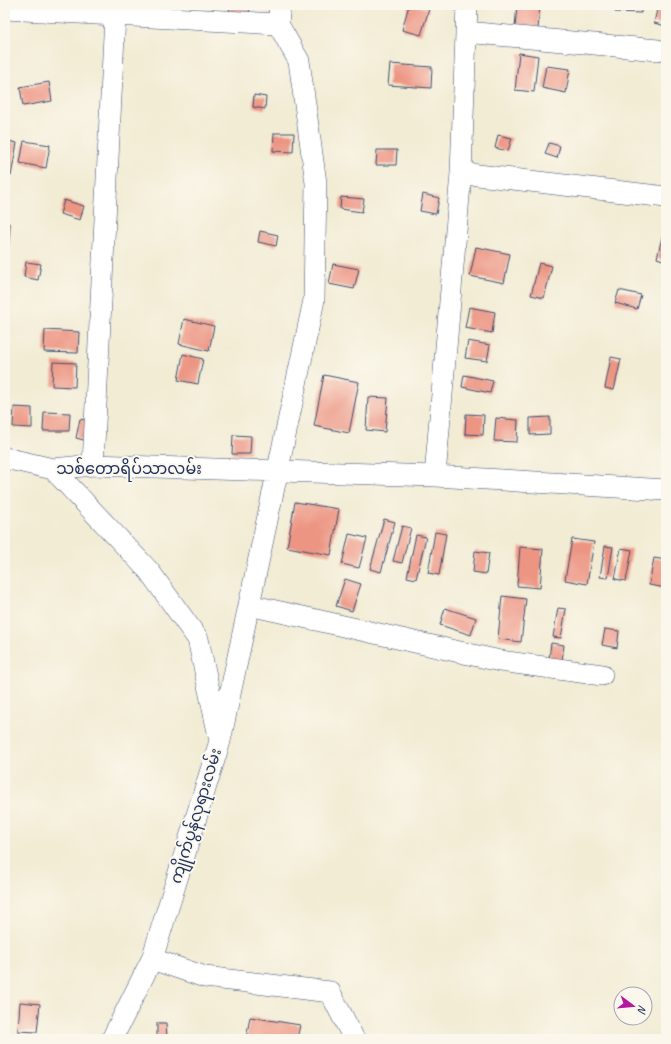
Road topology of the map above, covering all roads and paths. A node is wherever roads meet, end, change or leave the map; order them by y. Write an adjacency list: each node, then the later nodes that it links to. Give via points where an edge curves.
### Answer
1 (467, 5): 5 (street)
2 (5, 9): 3 (street)
3 (115, 15): 4 (street); 10 (street)
4 (279, 15): 12 (street, via 299,61 316,183 314,300)
5 (466, 32): 6 (street); 7 (street)
6 (658, 50)
7 (461, 173): 8 (street); 13 (street)
8 (666, 197)
9 (5, 458): 11 (street, သစ်တောရိပ်သာလမ်း)
10 (93, 465): 11 (street, သစ်တောရိပ်သာလမ်း); 12 (street, သစ်တောရိပ်သာလမ်း)
11 (52, 469): 17 (street, ကျိုက်ပွန်လုရားလမ်း, via 149,571 198,639)
12 (278, 471): 13 (street, သစ်တောရိပ်သာလမ်း); 15 (street)
13 (435, 476): 14 (street, သစ်တောရိပ်သာလမ်း)
14 (666, 490)
15 (249, 605): 16 (street, via 500,661); 17 (street)
16 (602, 674)
17 (220, 742): 18 (street, ကျိုက်ပွန်လုရားလမ်း)
18 (152, 959): 19 (street, ကျိုက်ပွန်လုရားလမ်း); 20 (street, via 205,977 330,992)
19 (112, 1039)
20 (354, 1039)

